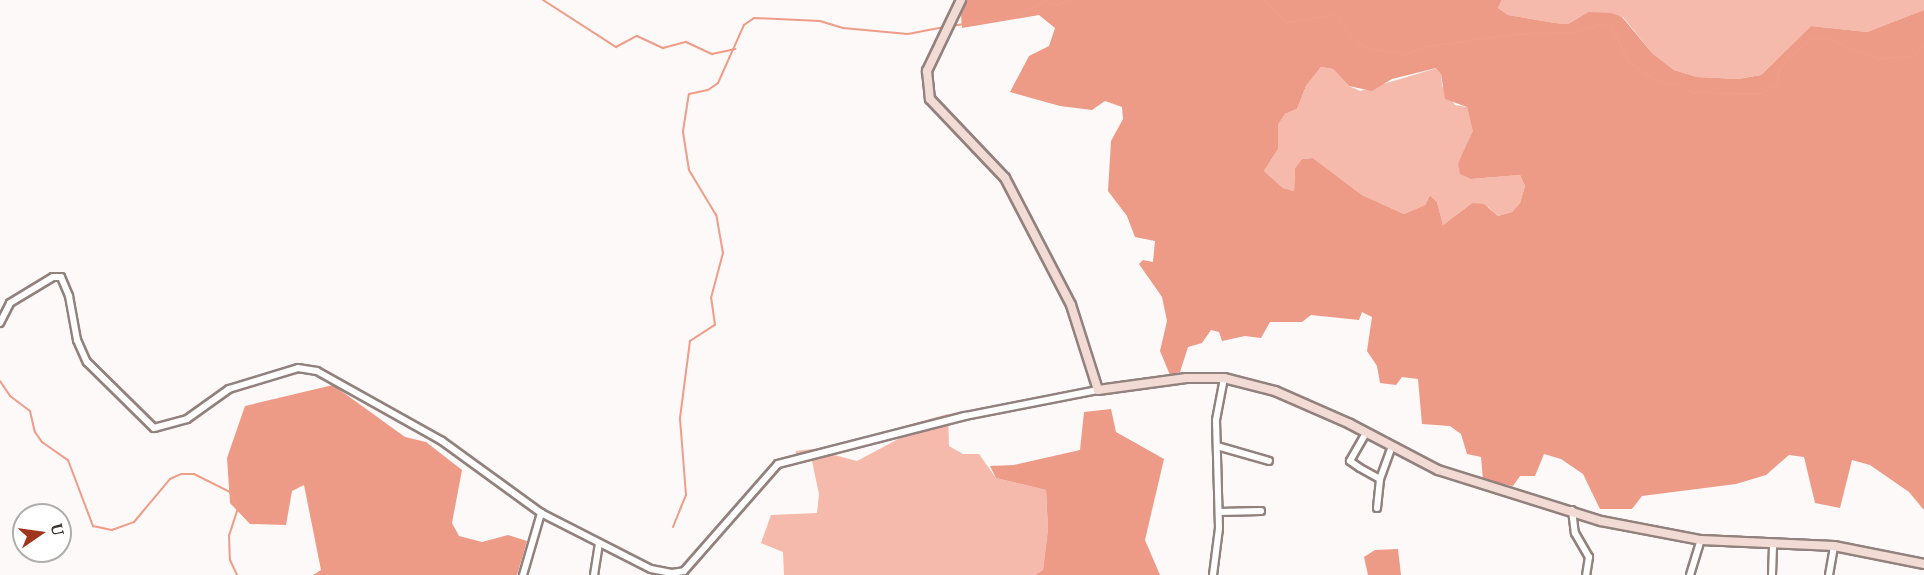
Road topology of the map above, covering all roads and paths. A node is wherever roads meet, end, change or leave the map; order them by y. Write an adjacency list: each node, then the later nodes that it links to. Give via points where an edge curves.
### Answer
1 (961, 0): 4 (main road, via 927,71 930,99 1005,178 1071,305)
2 (0, 323): 14 (street, via 10,303 59,276 66,285 77,340 87,362 154,428 187,419 229,389 304,367 442,441)
3 (1224, 378): 4 (main road, via 1186,378); 5 (main road, via 1275,391); 6 (street, via 1216,420)
4 (1098, 390): 20 (street, via 965,416 778,464)
5 (1366, 433): 7 (main road); 9 (street, via 1350,461)
6 (1217, 446): 8 (street); 13 (street)
7 (1391, 448): 9 (street); 11 (main road, via 1478,484)
8 (1269, 461)
9 (1380, 478): 10 (street)
10 (1377, 508)
11 (1572, 510): 15 (main road, via 1601,520); 24 (street, via 1575,533 1589,557)
12 (1262, 511): 13 (street)
13 (1219, 512): 23 (street)
14 (541, 513): 16 (street); 21 (street)
15 (1701, 540): 17 (main road); 25 (street)
16 (599, 543): 20 (street, via 651,569); 22 (street)
17 (1773, 544): 18 (main road); 26 (street)
18 (1834, 546): 19 (main road); 27 (street)
19 (1924, 564)
20 (684, 573)
21 (523, 575)
22 (594, 575)
23 (1213, 575)
24 (1586, 575)
25 (1690, 575)
26 (1772, 575)
27 (1829, 575)

